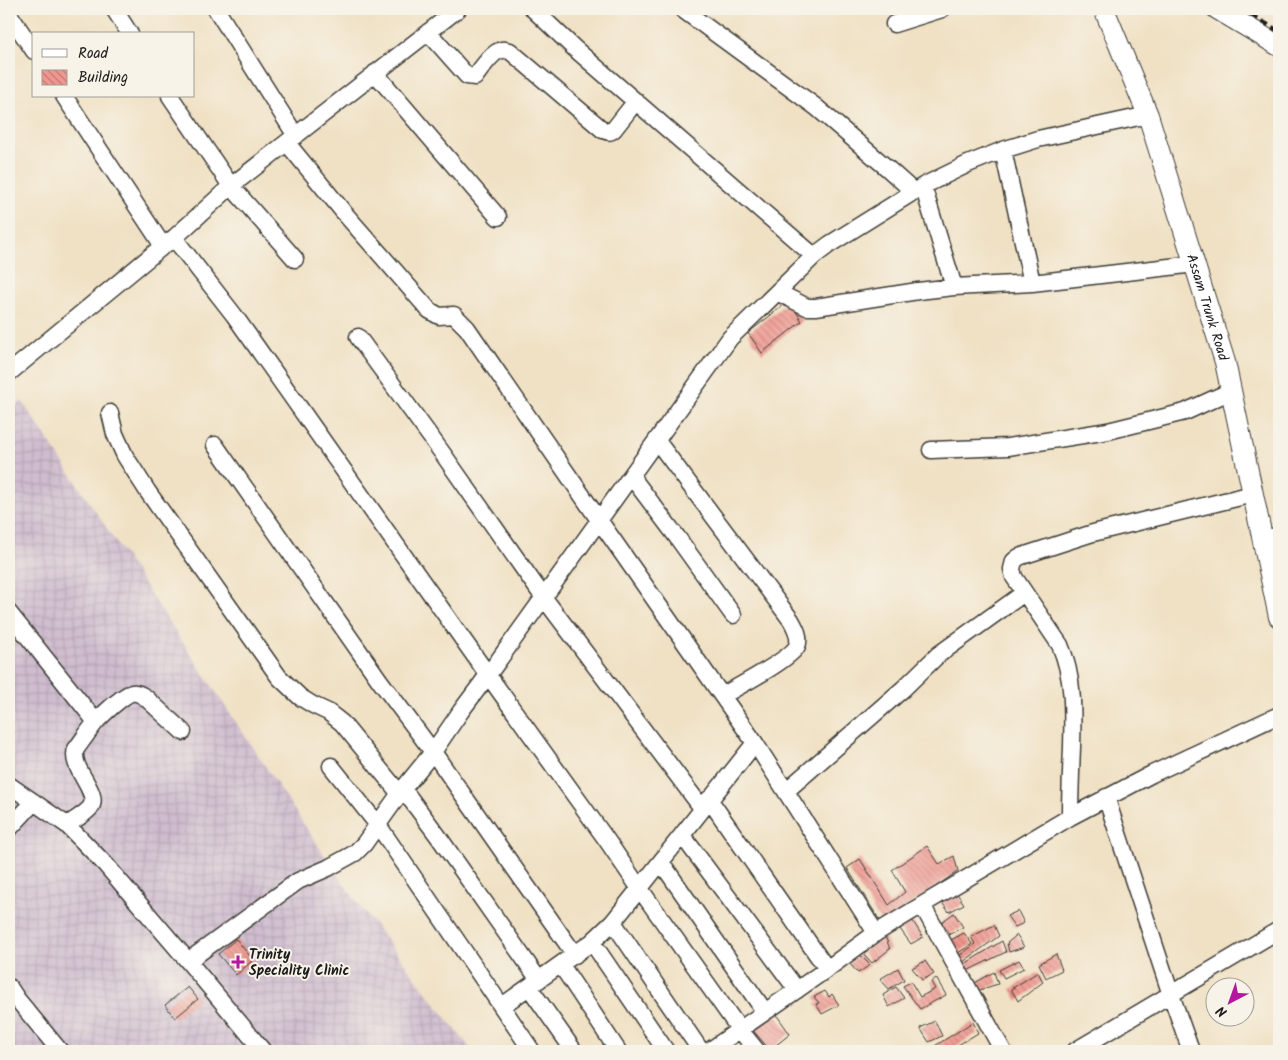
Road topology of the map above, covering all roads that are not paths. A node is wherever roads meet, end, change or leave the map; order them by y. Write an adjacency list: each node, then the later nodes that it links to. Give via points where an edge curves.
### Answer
1 (114, 9): 11 (street)
2 (216, 9): 20 (street)
3 (534, 9): 18 (street)
4 (682, 9): 23 (street, via 816,107 886,167)
5 (942, 9): 10 (street)
6 (1104, 9): 19 (main road, Assam Trunk Road)
7 (1217, 9): 13 (main road)
8 (454, 10): 12 (street)
9 (9, 14): 14 (street)
10 (894, 24)
11 (129, 32)
12 (428, 32): 15 (street); 18 (street, via 467,76 474,77 498,51 510,51 608,132)
13 (1279, 46)
14 (32, 48)
15 (375, 73): 20 (street); 24 (street)
16 (65, 98): 25 (street)
17 (171, 98): 22 (street)
18 (636, 101): 26 (street)
19 (1148, 115): 21 (street); 28 (main road, Assam Trunk Road)
20 (292, 140): 22 (street); 41 (street, via 346,215 429,310 439,316 454,315 467,328)
21 (1003, 150): 23 (street); 29 (street)
22 (231, 186): 25 (street); 27 (street)
23 (919, 189): 26 (street); 30 (street)
24 (498, 217)
25 (169, 242): 33 (street); 48 (street, via 234,315)
26 (814, 256): 31 (street)
27 (295, 259)
28 (1195, 264): 29 (street); 34 (main road, Assam Trunk Road)
29 (1032, 282): 30 (street)
30 (954, 286): 31 (street, via 816,307 799,304)
31 (777, 292): 36 (street, via 730,338)
32 (358, 337): 44 (street)
33 (9, 373)
34 (1232, 390): 38 (street, via 1185,412 1108,431 1008,447); 40 (main road, Assam Trunk Road)
35 (110, 413): 57 (street, via 124,456 279,677 300,697 328,712 342,724)
36 (657, 441): 39 (street); 49 (street, via 791,620 799,640 797,647 786,657)
37 (215, 445): 54 (street)
38 (931, 450)
39 (631, 476): 41 (street); 46 (street)
40 (1254, 494): 42 (main road, Assam Trunk Road); 43 (street, via 1092,533 1019,557 1012,569)
41 (598, 520): 44 (street); 49 (street)
42 (1271, 537): 47 (main road, Assam Trunk Road)
43 (1024, 593): 58 (street, via 942,652); 62 (street, via 1060,645 1069,669 1073,706)
44 (544, 598): 48 (street); 61 (street)
45 (9, 613): 51 (street)
46 (733, 615)
47 (1279, 617)
48 (488, 675): 54 (street); 68 (street)
49 (722, 696): 53 (street)
50 (1279, 715): 59 (street)
51 (96, 722): 52 (street, via 132,692 146,698); 63 (street, via 74,754 93,802 89,809)
52 (183, 732)
53 (755, 743): 58 (street); 61 (street)
54 (433, 752): 57 (street); 74 (street)
55 (331, 766): 64 (street)
56 (9, 785): 60 (street)
57 (401, 792): 64 (street); 78 (street, via 438,836)
58 (786, 792): 72 (street)
59 (1106, 797): 62 (street); 80 (street)
60 (34, 802): 63 (street); 65 (street)
61 (706, 804): 66 (street); 77 (street)
62 (1070, 817): 69 (street)
63 (67, 825): 75 (street)
64 (378, 826): 75 (street, via 355,853 298,881); 82 (street)
65 (9, 829)
66 (682, 835): 67 (street); 79 (street)
67 (661, 862): 68 (street); 83 (street)
68 (640, 889): 70 (street); 84 (street)
69 (922, 905): 72 (street); 94 (street)
70 (613, 922): 73 (street); 91 (street)
71 (1279, 930): 80 (street)
72 (876, 933): 77 (street)
73 (592, 942): 74 (street); 90 (street)
74 (575, 955): 76 (street)
75 (188, 961): 86 (street)
76 (561, 965): 78 (street); 89 (street)
77 (826, 970): 79 (street)
78 (534, 983): 82 (street); 88 (street)
79 (798, 990): 83 (street)
80 (1171, 995): 95 (street); 96 (street)
81 (11, 997): 85 (street)
82 (502, 1006): 87 (street)
83 (765, 1012): 84 (street)
84 (740, 1030): 92 (street); 93 (street)
85 (60, 1051)
86 (263, 1051)
87 (532, 1051)
88 (574, 1051)
89 (618, 1051)
90 (666, 1051)
91 (701, 1051)
92 (709, 1051)
93 (757, 1051)
94 (1003, 1051)
95 (1075, 1051)
96 (1191, 1051)

